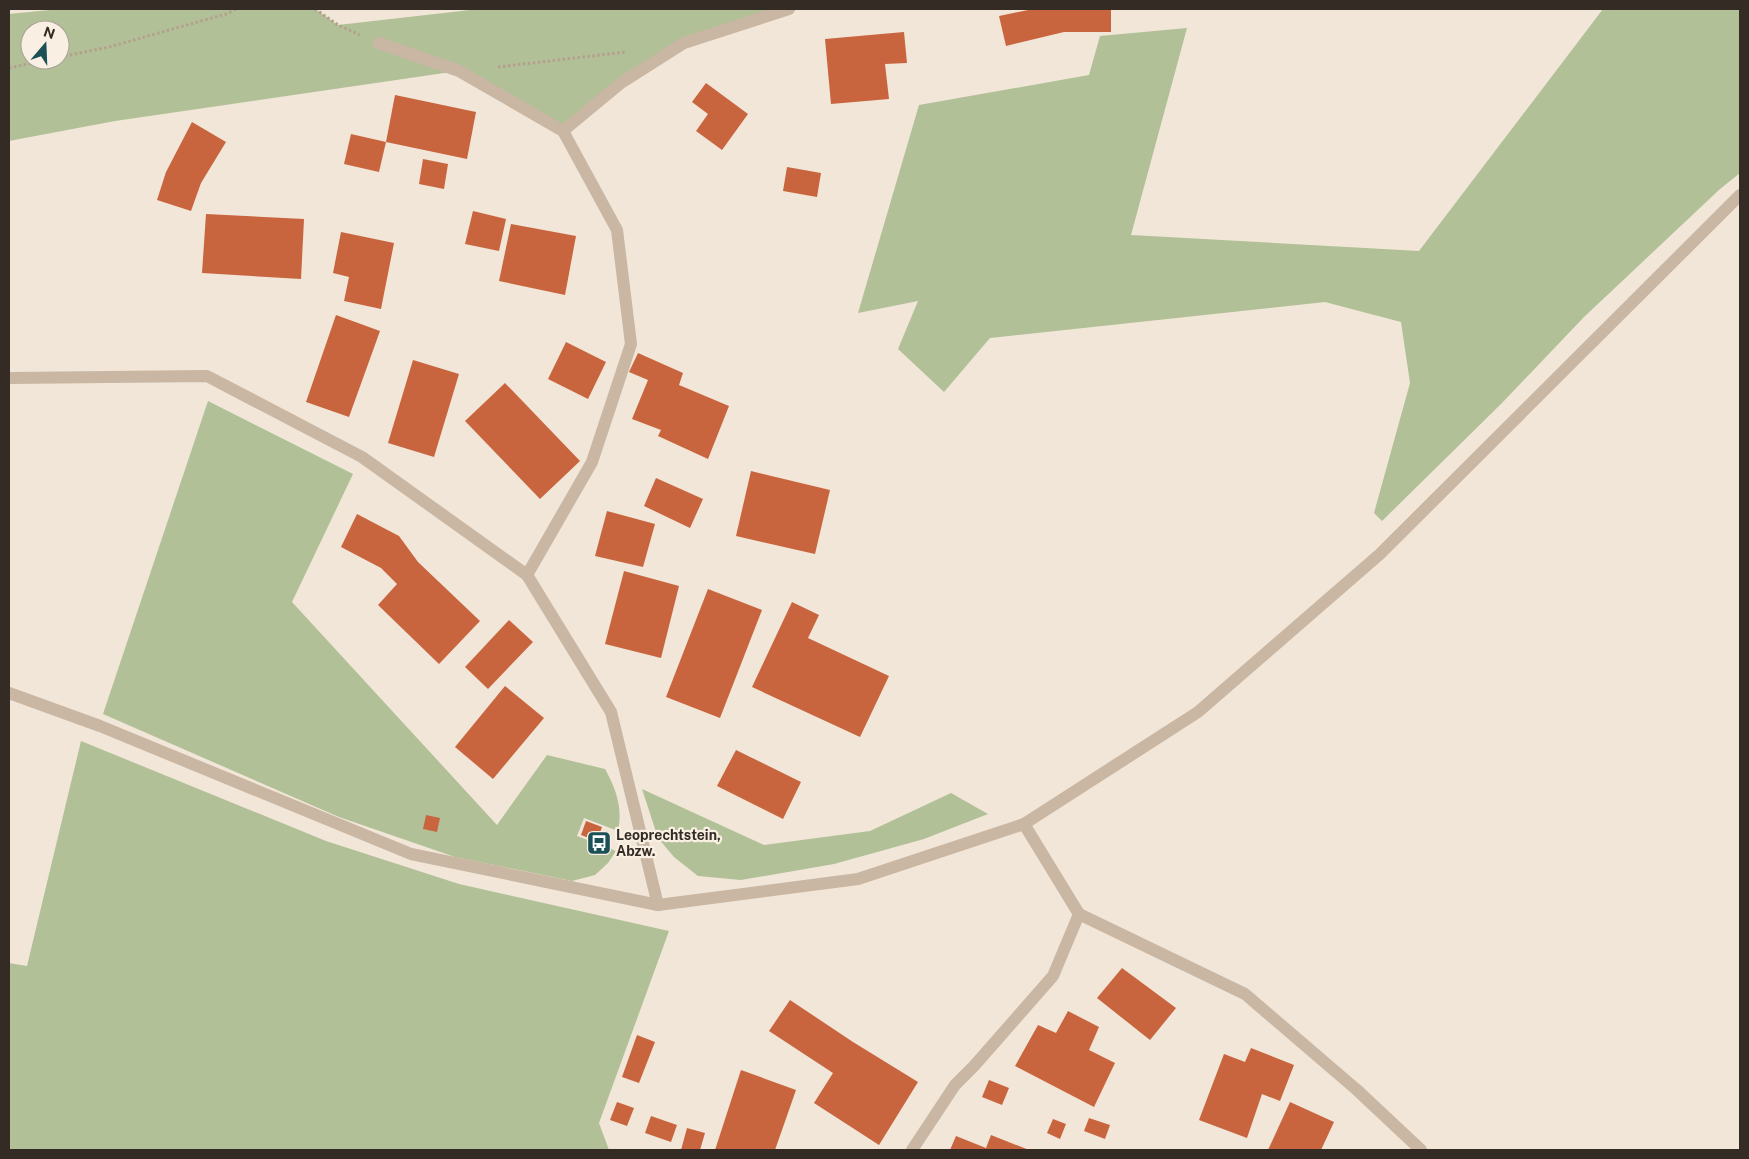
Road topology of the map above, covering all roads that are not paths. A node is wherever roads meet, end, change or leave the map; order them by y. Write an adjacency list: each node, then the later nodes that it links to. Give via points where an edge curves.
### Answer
1 (789, 9): 3 (street, via 684,44 621,83)
2 (379, 43): 3 (street, via 460,71)
3 (563, 131): 6 (street, via 617,230 631,344 592,462)
4 (1740, 194): 8 (street, via 1380,554 1198,712)
5 (9, 378): 6 (street, via 207,376 362,457)
6 (527, 575): 9 (street, via 612,712)
7 (9, 693): 9 (street, via 100,726 411,854)
8 (1024, 824): 9 (street, via 858,879); 10 (street)
9 (658, 905)
10 (1079, 914): 11 (street, via 1053,976 956,1085); 12 (street, via 1245,994)
11 (912, 1150)
12 (1421, 1150)

